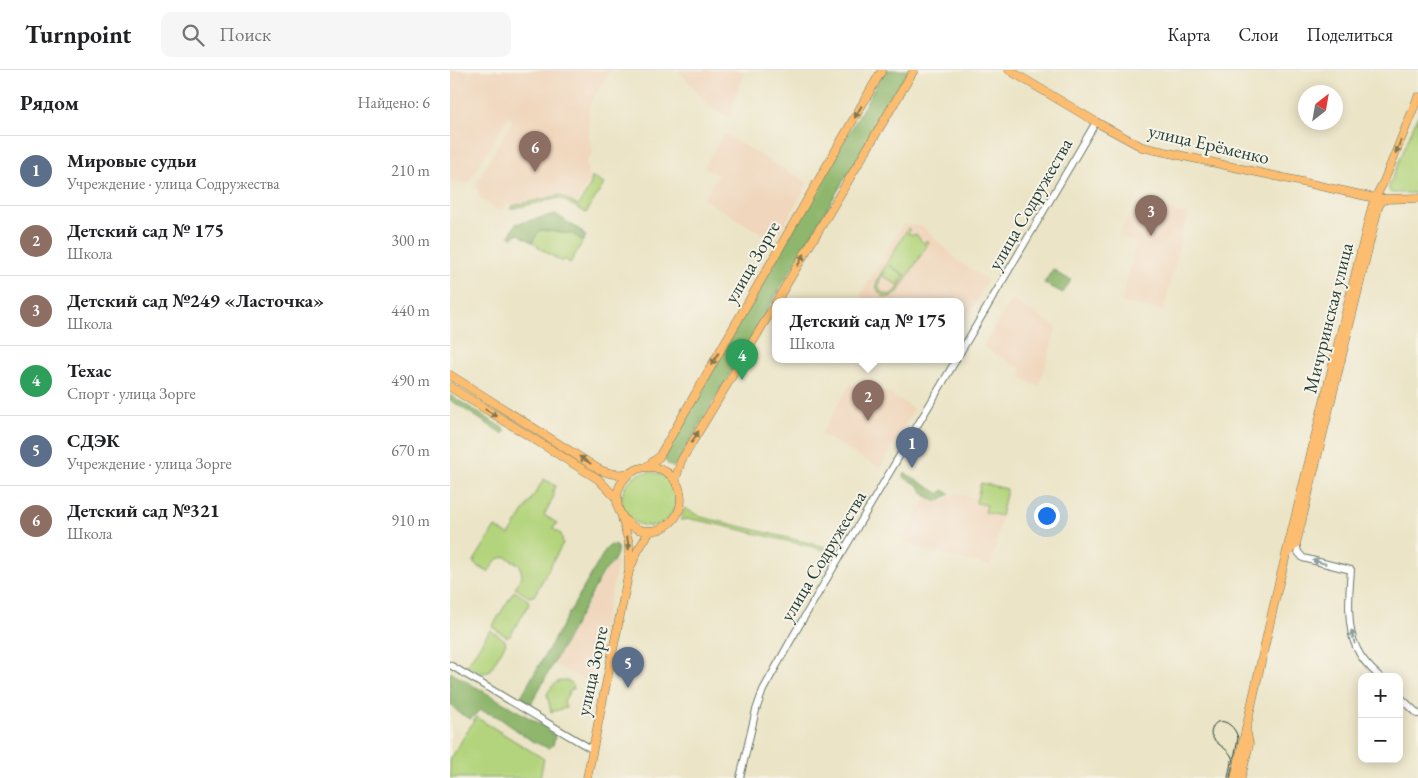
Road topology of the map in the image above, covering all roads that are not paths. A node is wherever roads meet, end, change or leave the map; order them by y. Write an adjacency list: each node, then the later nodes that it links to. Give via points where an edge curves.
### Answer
1 (882, 70): 18 (main road, улица Зорге, one-way to 18, via 659,457)
2 (914, 70): 12 (main road, one-way to 2)
3 (1009, 70): 6 (main road, улица Ерёменко)
4 (1418, 97): 5 (main road, Мичуринская улица)
5 (1415, 111): 7 (main road, Мичуринская улица, one-way to 7)
6 (1096, 122): 8 (main road, улица Ерёменко, via 1142,147); 14 (street, улица Содружества)
7 (1384, 181): 8 (main road); 9 (main road, Мичуринская улица); 11 (main road)
8 (1365, 195): 9 (main road, улица Ерёменко)
9 (1375, 198): 11 (main road, улица Ерёменко); 25 (main road, Мичуринская улица)
10 (1418, 198): 11 (main road, улица Ерёменко)
11 (1389, 199): 24 (main road, Мичуринская улица, via 1380,203 1378,208)
12 (778, 298)
13 (772, 309): 20 (main road, one-way to 13, via 681,461)
14 (964, 346)
15 (954, 363): 34 (street, улица Содружества, via 762,690)
16 (450, 376): 19 (main road, one-way to 16, via 620,475 600,470)
17 (450, 387): 21 (main road, one-way to 21, via 598,479)
18 (646, 467): 19 (main road); 20 (main road, via 662,470)
19 (630, 473): 21 (main road, via 618,489)
20 (675, 481): 23 (main road, via 681,498 676,516 664,527)
21 (617, 499): 22 (main road)
22 (622, 516): 23 (main road, via 629,524); 26 (main road, улица Зорге, one-way to 26, via 629,543)
23 (650, 531): 26 (main road, улица Зорге)
24 (1296, 544): 25 (main road); 28 (street, one-way to 24, via 1357,650 1353,639 1351,570 1303,558)
25 (1287, 553): 31 (main road, Мичуринская улица)
26 (629, 571): 32 (main road, улица Зорге)
27 (450, 665): 32 (street)
28 (1377, 673)
29 (1403, 700): 30 (street)
30 (1418, 714)
31 (1246, 728): 35 (main road, Мичуринская улица); 36 (main road, Мичуринская улица, via 1249,744)
32 (593, 750): 33 (main road, улица Зорге)
33 (587, 778)
34 (740, 778)
35 (1235, 778)
36 (1241, 778)

